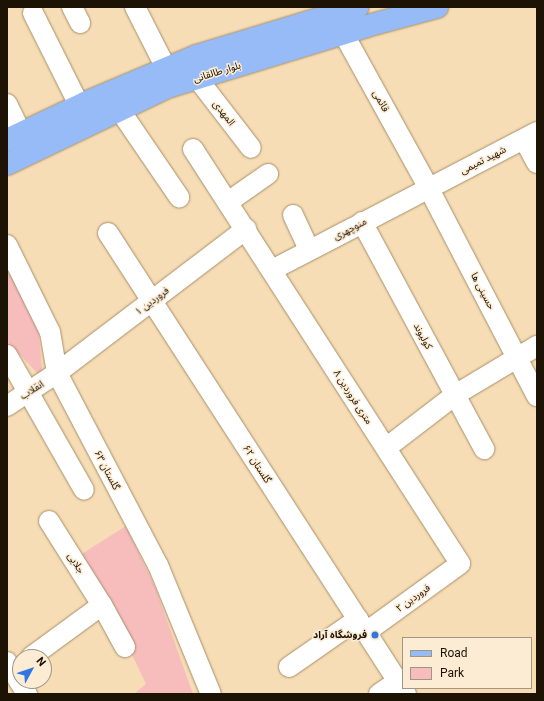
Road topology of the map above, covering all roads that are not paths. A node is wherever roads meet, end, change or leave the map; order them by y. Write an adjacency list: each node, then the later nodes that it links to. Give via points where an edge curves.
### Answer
1 (135, 7): 6 (street)
2 (358, 7): 5 (main road, بلوار طالقانی)
3 (437, 7): 5 (main road, بلوار طالقانی)
4 (33, 13): 9 (street)
5 (338, 24): 6 (main road, بلوار طالقانی, via 196,56); 7 (main road, بلوار طالقانی); 18 (street, قائمی)
6 (166, 68): 9 (main road, بلوار طالقانی)
7 (197, 78): 10 (main road, بلوار طالقانی, via 168,87); 13 (street, المهدی)
8 (7, 104): 11 (street)
9 (79, 105): 11 (main road, بلوار طالقانی)
10 (119, 109): 16 (main road, بلوار طالقانی); 19 (street)
11 (14, 136)
12 (531, 136): 15 (street); 18 (street, شهید تمیمی)
13 (251, 148)
14 (193, 149): 20 (street, ۸ متری فروردین)
15 (537, 163)
16 (7, 164)
17 (268, 174): 20 (street)
18 (428, 187): 22 (street, منوچهری); 31 (street, حسینی ها)
19 (179, 197)
20 (228, 202): 23 (street, ۸ متری فروردین)
21 (293, 215): 26 (street)
22 (362, 222): 26 (street, منوچهری); 34 (street, کولیوند)
23 (246, 229): 27 (street, ۸ متری فروردین); 28 (street, فروردین ۱)
24 (108, 234): 28 (street, گلستان ۶۲)
25 (7, 245): 32 (street, گلستان ۶۳, via 50,332)
26 (309, 250): 27 (street, منوچهری)
27 (272, 270): 37 (street, ۸ متری فروردین)
28 (152, 301): 32 (street, فروردین ۱); 43 (street, گلستان ۶۲)
29 (537, 346): 31 (street)
30 (7, 354): 33 (street)
31 (517, 357): 34 (street); 35 (street, حسینی ها)
32 (57, 373): 33 (street, انقلاب); 48 (street, گلستان ۶۳, via 158,565)
33 (27, 393): 36 (street, انقلاب); 39 (street)
34 (455, 395): 37 (street); 38 (street, کولیوند)
35 (537, 396)
36 (7, 406)
37 (386, 448): 41 (street, ۸ متری فروردین)
38 (484, 449)
39 (84, 490)
40 (49, 521): 42 (street, جلایی)
41 (460, 564): 43 (street, فروردین ۲)
42 (102, 605): 44 (street, جلایی); 45 (street)
43 (362, 626): 46 (street, فروردین ۲); 47 (street, گلستان ۶۲)
44 (125, 647)
45 (42, 649)
46 (289, 667)
47 (402, 688): 49 (street)
48 (211, 694)
49 (379, 694)

